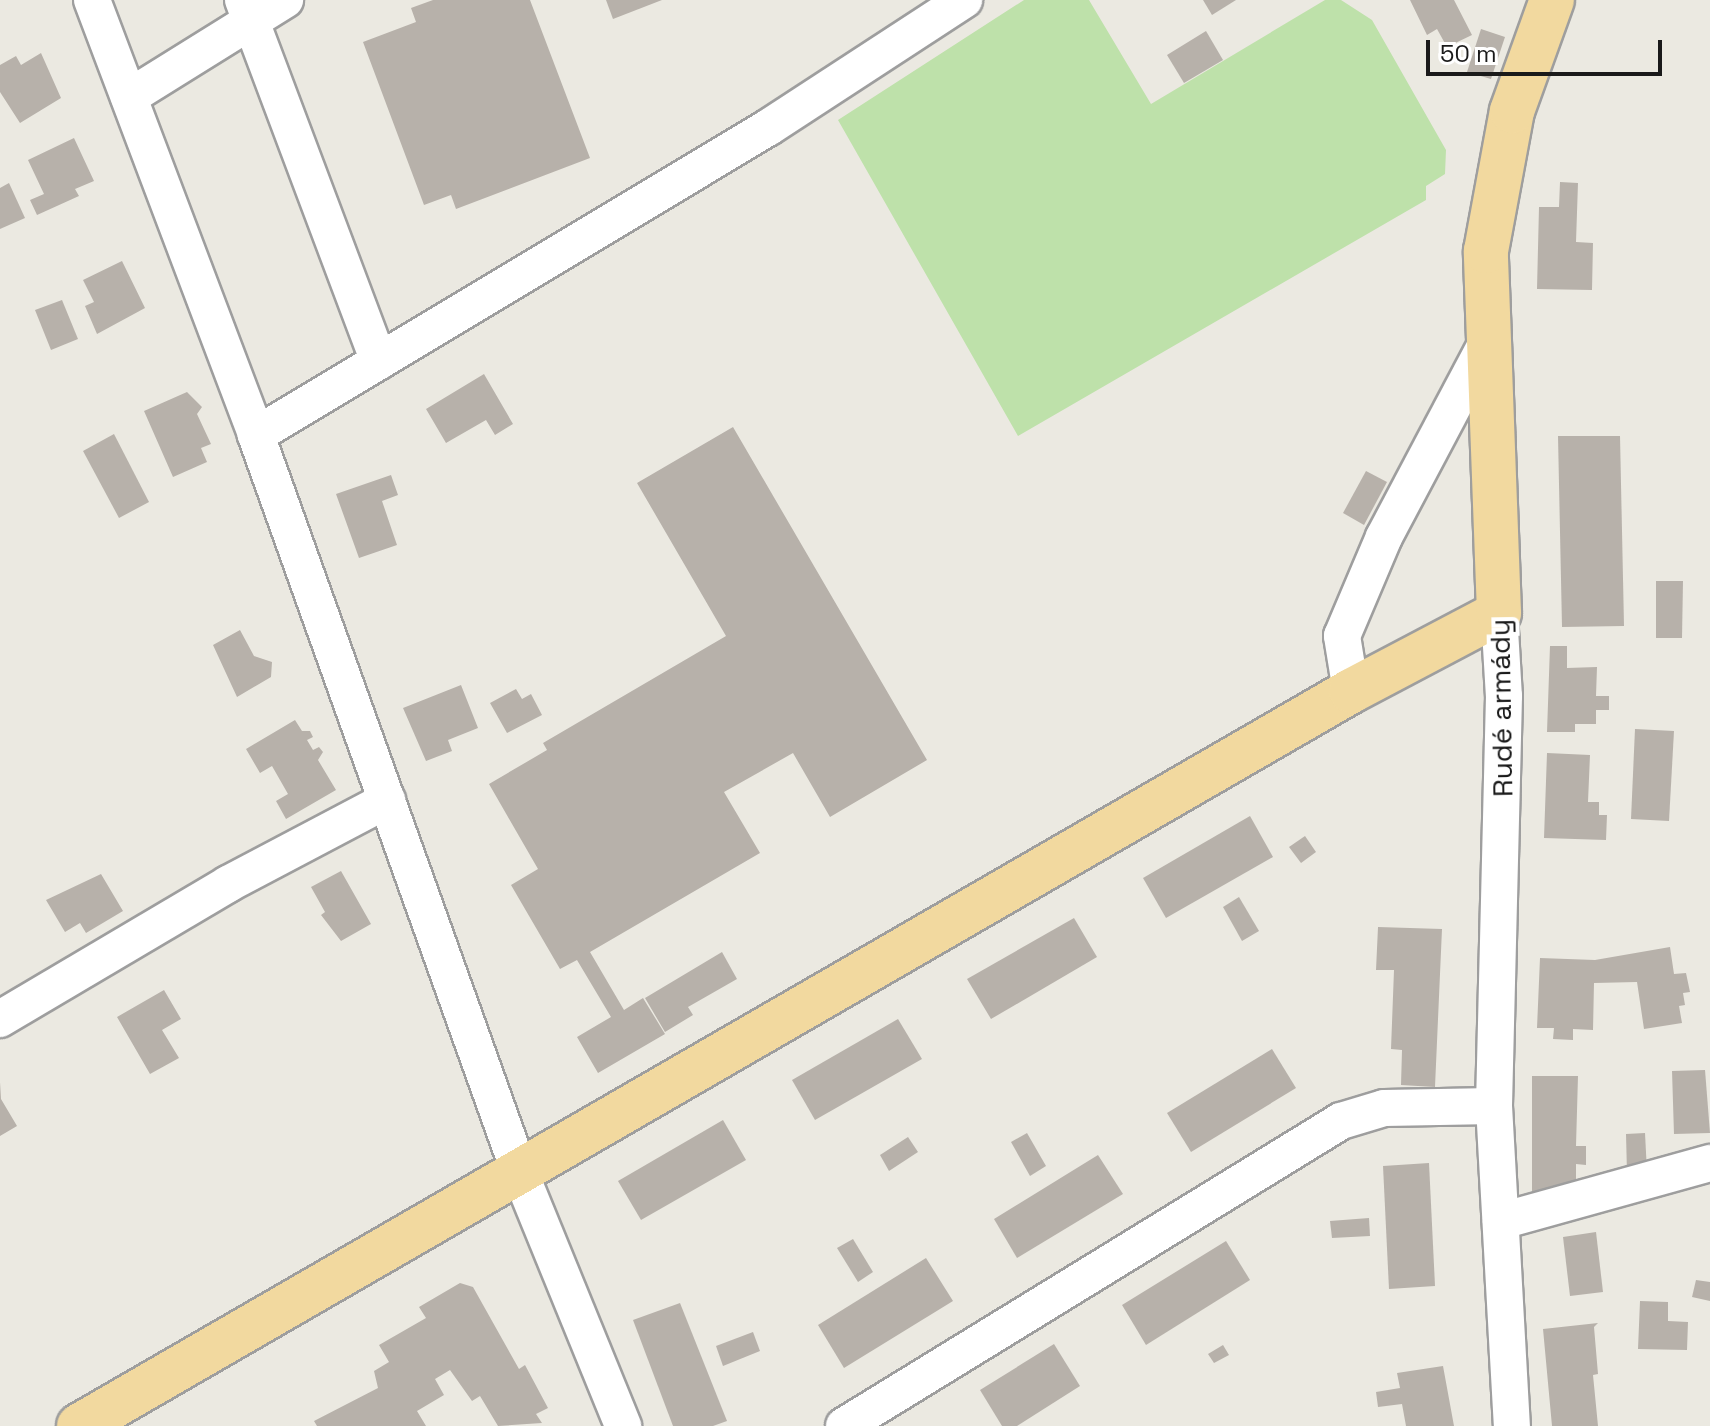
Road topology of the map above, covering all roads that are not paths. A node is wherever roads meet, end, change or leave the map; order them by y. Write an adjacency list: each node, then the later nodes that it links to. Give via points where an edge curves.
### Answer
1 (92, 0): 6 (street)
2 (285, 0): 5 (street)
3 (964, 0): 8 (street, via 769,127)
4 (1552, 0): 7 (main road, Rudé armády, via 1512,111 1496,180 1486,251)
5 (247, 11): 6 (street); 8 (street)
6 (129, 97): 9 (street)
7 (1489, 339): 10 (main road, Rudé armády); 11 (street, via 1384,537 1342,636)
8 (379, 361): 9 (street)
9 (256, 435): 12 (street)
10 (1499, 613): 11 (main road); 14 (street, Rudé armády, via 1504,712)
11 (1351, 691): 16 (main road)
12 (387, 800): 13 (street, via 228,884); 16 (street)
13 (0, 1019)
14 (1494, 1106): 17 (street, Rudé armády); 20 (street, via 1384,1108 1341,1121)
15 (1710, 1163): 17 (street)
16 (520, 1173): 18 (main road); 19 (street)
17 (1501, 1221): 21 (street, Rudé armády)
18 (89, 1424)
19 (623, 1426)
20 (844, 1426)
21 (1512, 1426)

